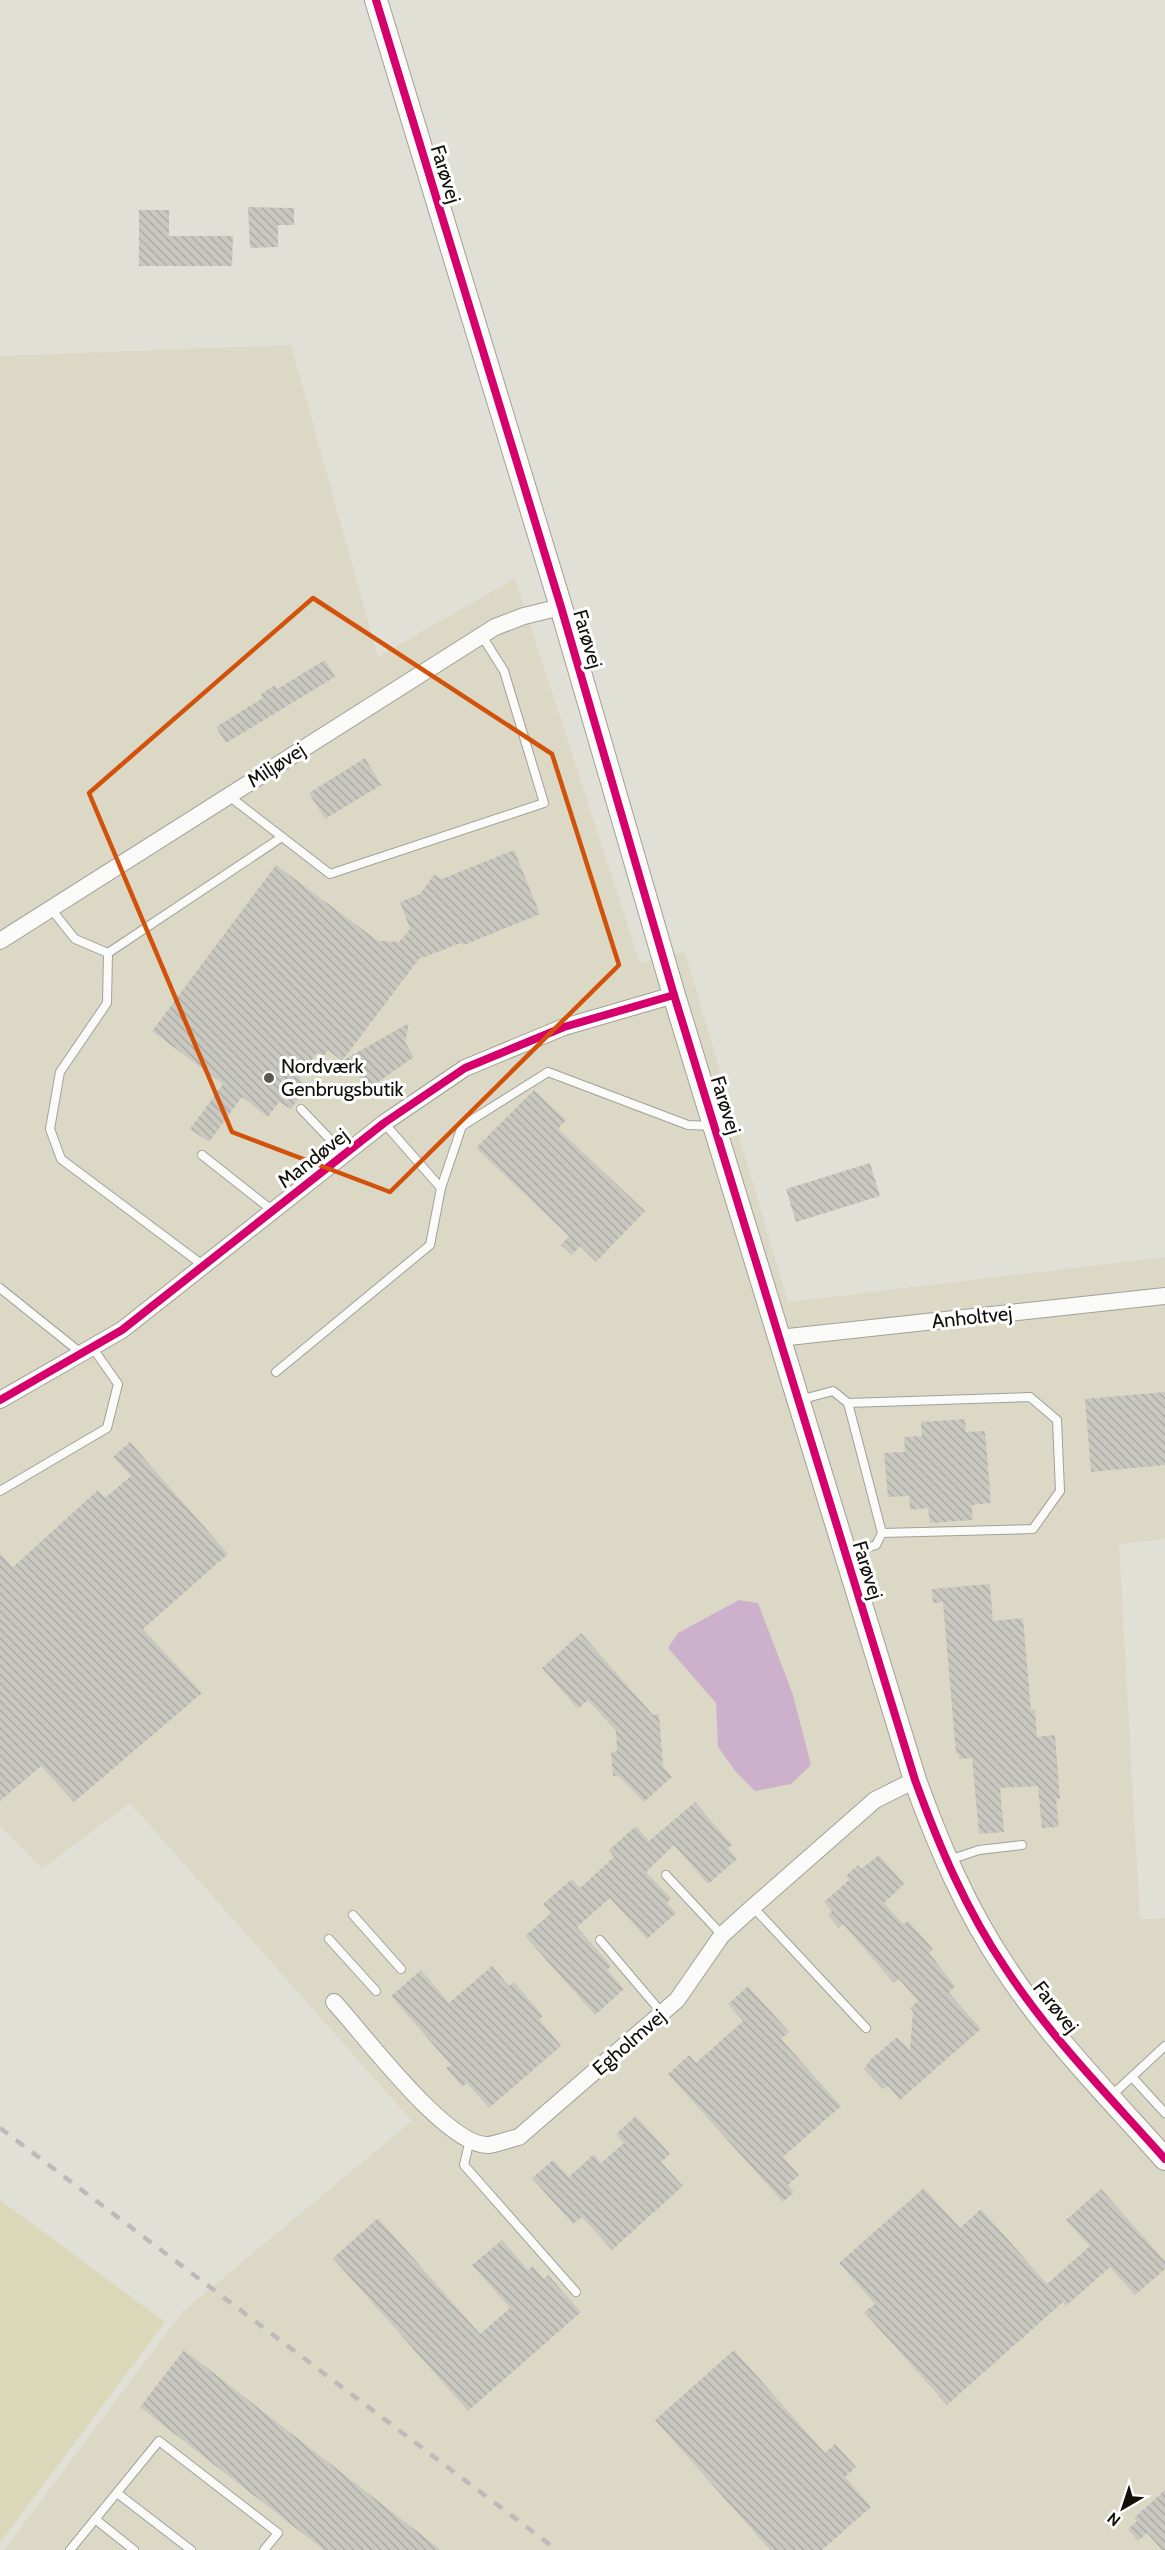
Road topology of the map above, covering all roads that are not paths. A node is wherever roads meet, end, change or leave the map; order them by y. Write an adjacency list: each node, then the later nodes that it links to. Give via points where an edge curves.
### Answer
1 (376, 0): 2 (street, Farøvej)
2 (561, 607): 3 (street, Miljøvej, via 524,616); 9 (street, Farøvej)
3 (482, 636): 4 (street, Miljøvej); 5 (lane, via 504,671 544,803 330,874)
4 (229, 795): 5 (lane); 6 (street, Miljøvej)
5 (282, 837): 8 (lane)
6 (51, 909): 7 (street, Miljøvej); 8 (lane, via 75,939)
7 (0, 941)
8 (108, 953): 17 (lane, via 107,1003 60,1072 50,1129 61,1159)
9 (674, 995): 11 (street, Mandøvej, via 564,1027 465,1068); 12 (street, Farøvej)
10 (301, 1109): 14 (lane)
11 (384, 1123): 14 (street, Mandøvej); 15 (lane)
12 (715, 1126): 15 (lane, via 688,1125 548,1072 462,1126); 20 (street, Farøvej)
13 (202, 1155): 16 (lane)
14 (345, 1155): 16 (street, Mandøvej)
15 (441, 1188): 22 (lane, via 430,1245)
16 (273, 1211): 17 (street, Mandøvej)
17 (204, 1266): 21 (street, Mandøvej, via 122,1330)
18 (0, 1288): 21 (lane)
19 (1165, 1296): 20 (street, Anholtvej)
20 (779, 1338): 24 (street, Farøvej)
21 (87, 1350): 23 (street, Mandøvej); 26 (lane, via 118,1384 107,1428)
22 (276, 1372)
23 (0, 1400)
24 (798, 1400): 25 (lane, via 833,1391); 28 (street, Farøvej)
25 (848, 1403): 27 (lane); 27 (lane, via 1030,1397 1057,1420 1060,1491 1033,1529)
26 (0, 1491)
27 (882, 1533): 28 (lane, via 876,1545)
28 (846, 1554): 29 (street, Farøvej)
29 (915, 1780): 31 (street, Farøvej); 33 (street, Egholmvej, via 875,1800)
30 (1022, 1845): 31 (lane, via 979,1850)
31 (947, 1861): 45 (street, Farøvej, via 967,1905 1006,1970)
32 (666, 1875): 35 (lane)
33 (753, 1906): 35 (street, Egholmvej); 42 (lane)
34 (353, 1916): 38 (lane)
35 (722, 1935): 41 (street, Egholmvej, via 677,2000)
36 (329, 1939): 39 (lane)
37 (600, 1940): 41 (lane)
38 (401, 1969)
39 (376, 1991)
40 (334, 2002): 47 (street, Egholmvej, via 435,2116)
41 (663, 2013): 47 (street, Egholmvej, via 519,2137 486,2145)
42 (866, 2028)
43 (1165, 2046): 44 (lane)
44 (1132, 2077): 45 (lane); 46 (lane)
45 (1110, 2097): 48 (street, Farøvej)
46 (1165, 2114)
47 (470, 2139): 49 (lane, via 464,2165)
48 (1165, 2158)
49 (576, 2292)
50 (117, 2493): 51 (lane); 54 (lane); 55 (lane, via 159,2441 278,2533)
51 (95, 2519): 52 (lane); 53 (lane)
52 (70, 2550)
53 (134, 2550)
54 (191, 2550)
55 (264, 2550)

